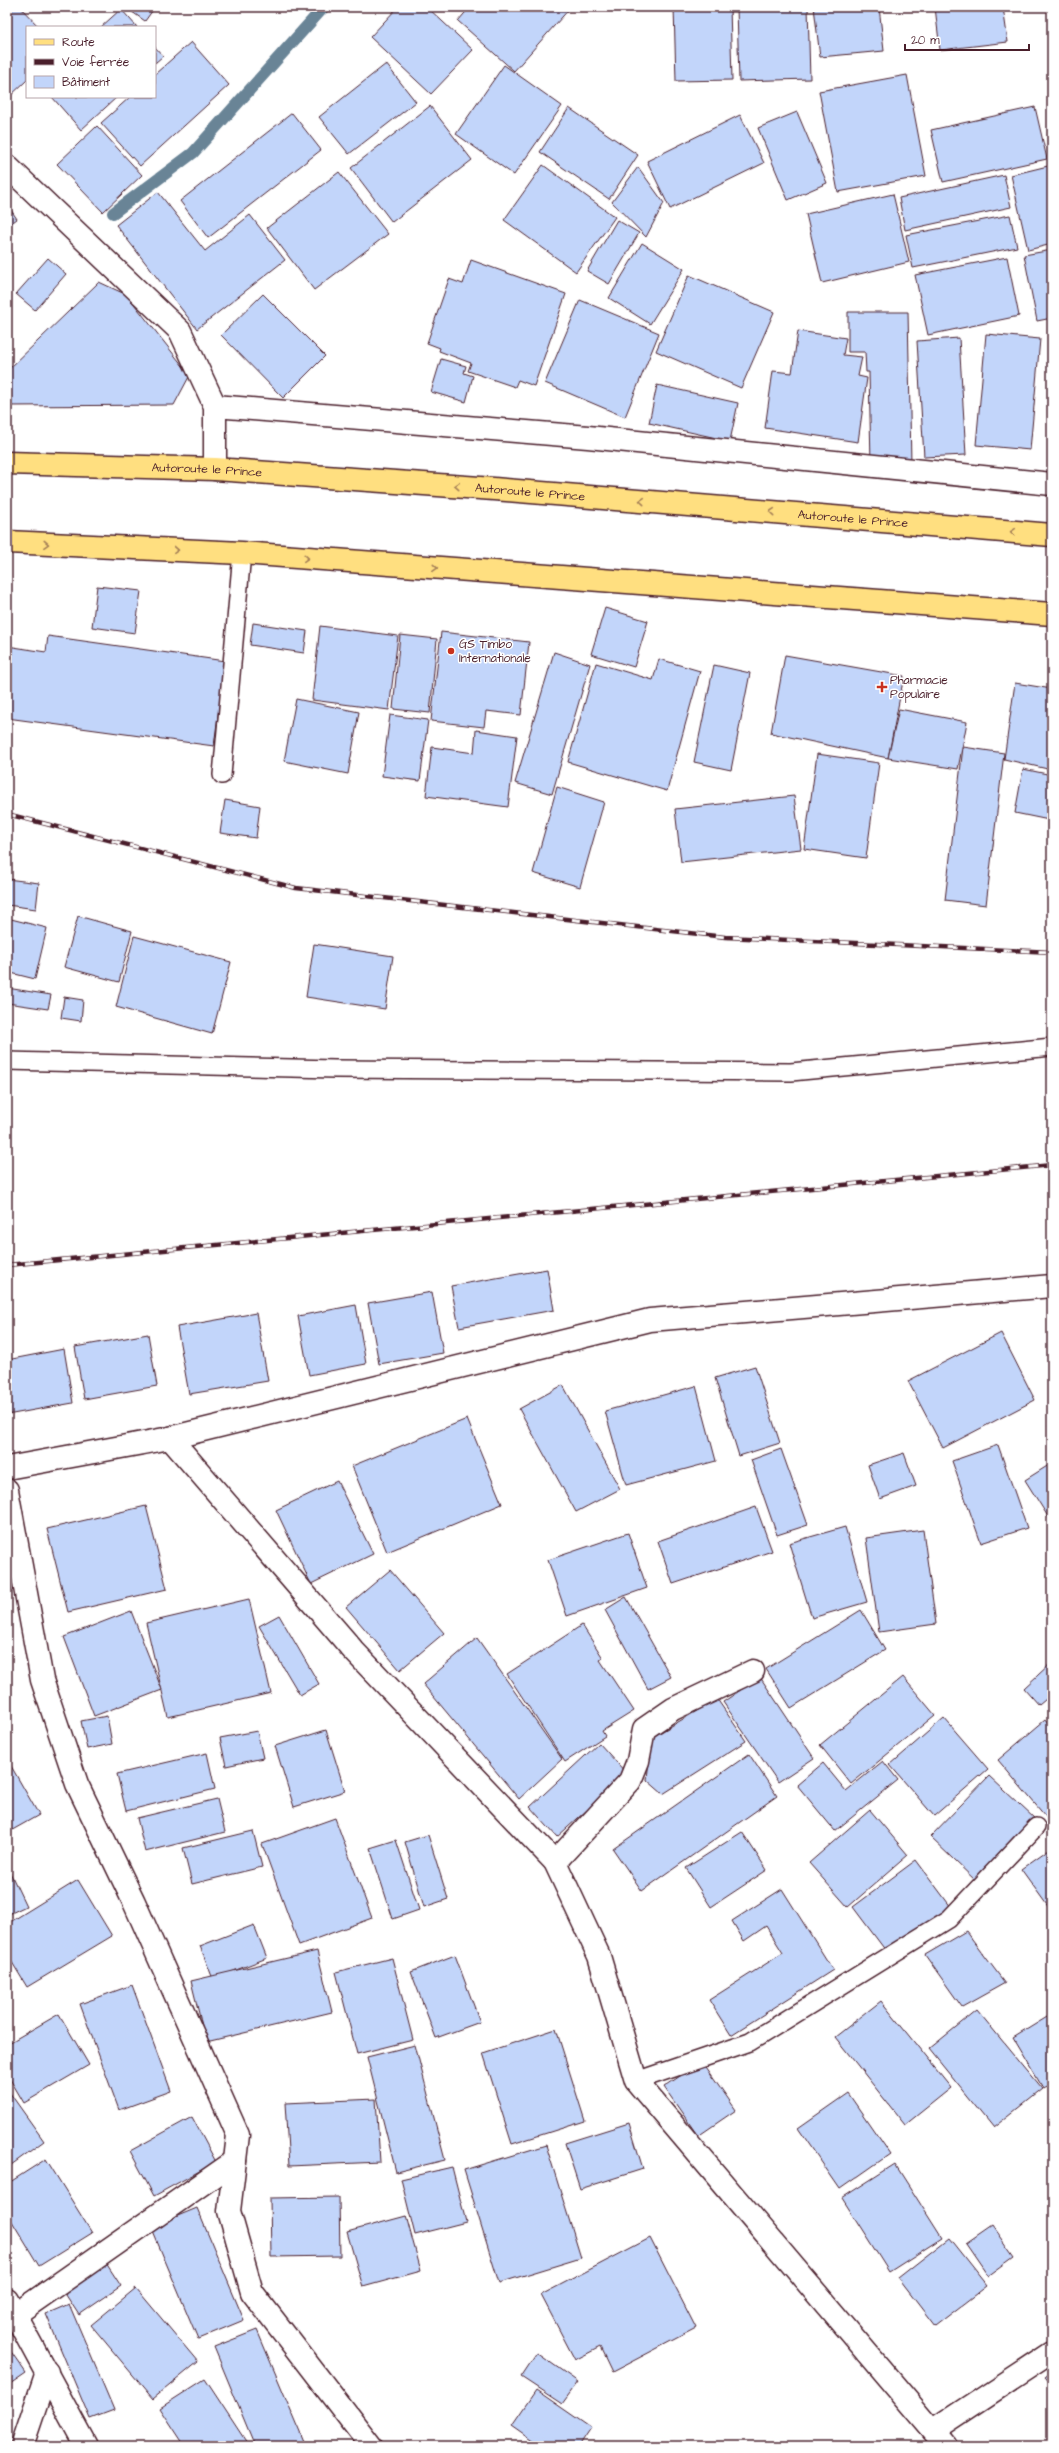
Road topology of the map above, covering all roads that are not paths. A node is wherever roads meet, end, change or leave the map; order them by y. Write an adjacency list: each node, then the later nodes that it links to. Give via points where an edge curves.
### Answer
1 (7, 166): 2 (street, via 180,331)
2 (215, 406): 4 (street); 5 (street, via 588,437)
3 (7, 463): 4 (main road, Autoroute le Prince)
4 (215, 469): 6 (main road, Autoroute le Prince, one-way to 4)
5 (1052, 484)
6 (1052, 535)
7 (7, 542): 8 (main road, one-way to 8)
8 (242, 553): 9 (main road, one-way to 9); 10 (lane)
9 (1052, 614)
10 (222, 775)
11 (1052, 1047): 12 (lane, via 791,1072 336,1069)
12 (7, 1061)
13 (1052, 1286): 14 (street, via 650,1320)
14 (170, 1438): 15 (street); 19 (street, via 353,1650)
15 (7, 1468)
16 (7, 1490): 21 (street, via 42,1680 77,1784 134,1902 238,2135)
17 (753, 1670): 19 (street, via 673,1709 644,1729 638,1761 630,1781)
18 (1036, 1827): 20 (lane, via 949,1919 750,2042)
19 (555, 1862): 20 (street, via 599,1956)
20 (636, 2081): 25 (street)
21 (235, 2161): 22 (street); 28 (street, via 229,2212 252,2292)
22 (12, 2307): 24 (street)
23 (1052, 2352): 25 (street)
24 (47, 2372): 26 (street); 27 (street)
25 (940, 2438)
26 (22, 2446)
27 (86, 2446)
28 (371, 2446)

